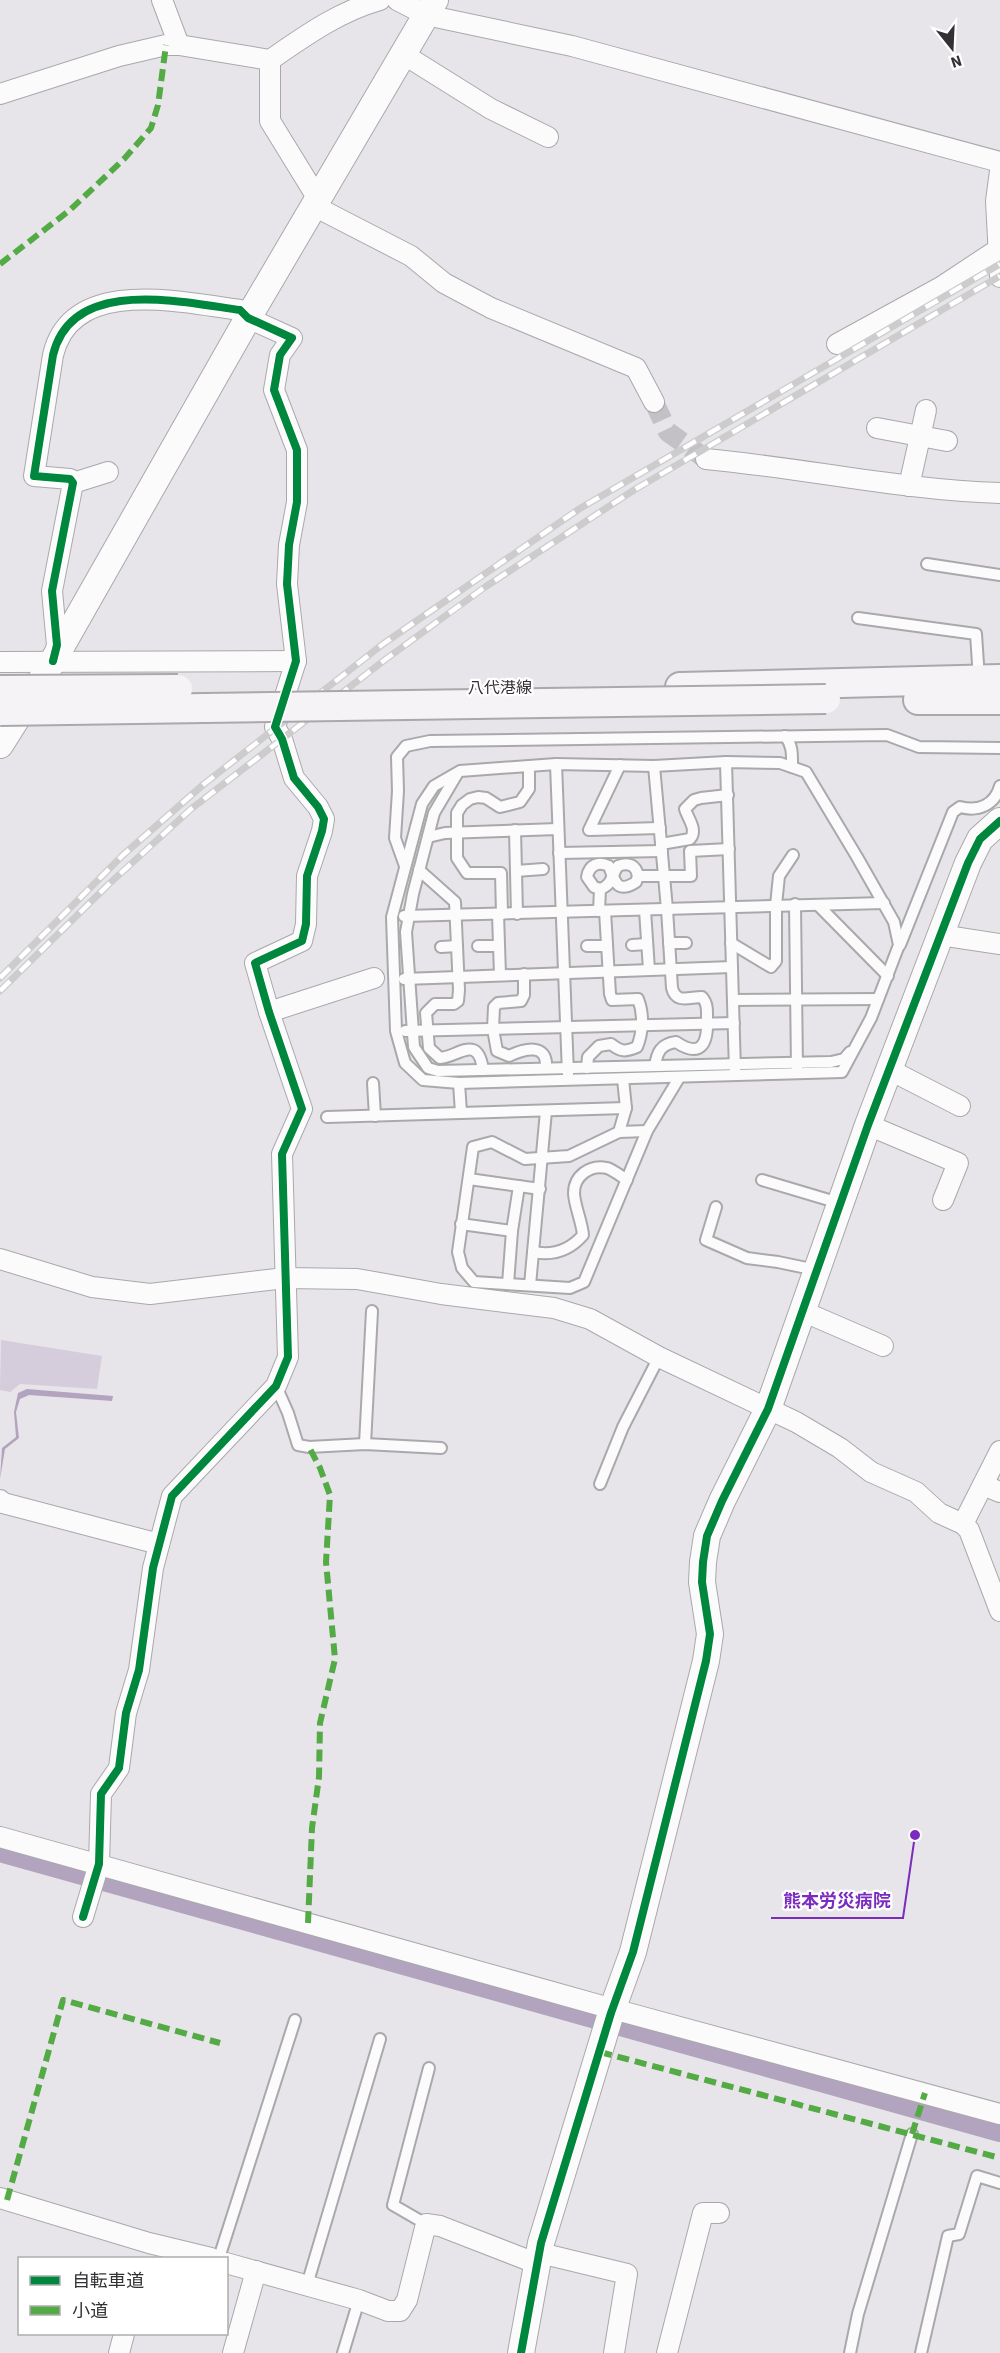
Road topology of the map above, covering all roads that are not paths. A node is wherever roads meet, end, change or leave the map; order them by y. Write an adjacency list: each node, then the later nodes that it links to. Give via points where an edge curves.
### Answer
1 (162, 0): 5 (street)
2 (380, 0): 7 (street, via 337,17)
3 (397, 0): 4 (street)
4 (431, 8): 6 (street); 10 (street)
5 (179, 45): 7 (street); 8 (street, via 119,56)
6 (404, 54): 9 (street, via 491,109); 12 (street)
7 (270, 60): 12 (street, via 270,122)
8 (0, 94)
9 (548, 137)
10 (1000, 162)
11 (1000, 171): 13 (street)
12 (316, 202): 15 (street); 17 (street, via 411,256 444,283 491,308 636,368)
13 (997, 250): 14 (street); 16 (street, via 941,287)
14 (1000, 278)
15 (248, 318): 24 (street, via 240,310 141,298 78,314 65,326 53,355 34,476 70,479); 30 (street); 31 (street, via 292,338 280,355 274,390 297,450 297,502 287,584)
16 (837, 344)
17 (654, 402)
18 (926, 410): 20 (street)
19 (877, 428): 20 (street)
20 (920, 436): 21 (street); 25 (street)
21 (947, 441)
22 (706, 459): 25 (street)
23 (108, 472): 24 (street)
24 (73, 483): 30 (street, via 52,591 57,645)
25 (909, 486): 26 (street)
26 (1000, 493)
27 (927, 564): 28 (lane)
28 (1000, 574)
29 (858, 618): 33 (lane, via 976,634)
30 (53, 661): 31 (street); 32 (street); 38 (street)
31 (296, 661): 110 (street, via 275,727 294,778 324,819 307,876 302,941 255,963)
32 (0, 662)
33 (990, 679): 34 (main road, 八代港線, bridge, via 680,687)
34 (0, 690)
35 (1000, 700): 36 (main road, 八代港線, bridge)
36 (0, 711)
37 (785, 736): 39 (lane, via 887,735 919,747); 45 (lane, via 792,749); 59 (lane, via 430,741 406,746 397,758 395,838)
38 (1, 742)
39 (1000, 748)
40 (726, 762): 44 (lane); 45 (lane, via 780,763); 48 (lane)
41 (556, 764): 42 (lane); 43 (lane); 51 (lane)
42 (620, 765): 44 (lane); 50 (lane, via 589,830)
43 (529, 766): 46 (lane); 53 (lane, via 529,789 520,802 500,807 486,798 470,799 457,813)
44 (654, 766): 50 (lane)
45 (792, 767): 67 (lane, via 806,772)
46 (460, 771): 54 (lane, via 434,813); 59 (lane, via 434,786 422,804)
47 (1000, 786): 88 (lane, via 990,803 972,810 960,807 953,812)
48 (728, 795): 55 (lane, via 694,800 686,809 693,836); 56 (lane)
49 (1000, 821): 81 (street, via 980,839)
50 (660, 828): 55 (lane)
51 (558, 829): 52 (lane); 57 (lane)
52 (514, 830): 53 (lane); 62 (lane)
53 (458, 832): 54 (lane); 77 (lane, via 457,858 467,873 501,873)
54 (428, 837): 61 (lane)
55 (662, 848): 57 (lane); 65 (lane)
56 (729, 849): 65 (lane, via 690,850 691,876); 71 (lane)
57 (560, 854): 75 (lane)
58 (793, 855): 69 (lane, via 779,876)
59 (405, 866): 79 (lane)
60 (543, 869): 62 (lane)
61 (419, 870): 76 (lane, via 454,902); 80 (lane)
62 (516, 871): 78 (lane)
63 (613, 876): 64 (lane, via 615,882 627,888); 64 (lane, via 624,863 631,864); 66 (lane); 66 (lane, via 609,866 595,863 588,870 589,883)
64 (638, 876): 65 (lane)
65 (664, 877): 72 (lane)
66 (600, 889): 74 (lane)
67 (884, 903): 70 (lane); 88 (lane, via 894,922)
68 (795, 904): 69 (lane); 70 (lane); 109 (lane)
69 (776, 905): 71 (lane); 83 (lane, via 776,961 771,968)
70 (818, 905): 102 (lane)
71 (731, 907): 72 (lane); 83 (lane)
72 (667, 909): 73 (lane); 85 (lane)
73 (645, 910): 74 (lane); 84 (lane)
74 (602, 911): 75 (lane); 94 (lane)
75 (562, 913): 78 (lane); 99 (lane)
76 (455, 914): 77 (lane); 80 (lane); 90 (lane)
77 (500, 914): 78 (lane); 92 (lane)
78 (517, 914)
79 (392, 916): 80 (lane); 106 (lane)
80 (409, 916): 105 (lane, via 405,932)
81 (940, 935): 86 (street); 127 (street)
82 (686, 943): 85 (lane)
83 (731, 943): 95 (lane)
84 (647, 944): 87 (lane); 97 (lane)
85 (669, 944): 96 (lane)
86 (1000, 944)
87 (632, 945)
88 (899, 945): 102 (lane)
89 (441, 946): 90 (lane)
90 (457, 946): 103 (lane)
91 (478, 946): 92 (lane)
92 (499, 946): 101 (lane)
93 (587, 946): 94 (lane)
94 (607, 946): 98 (lane)
95 (732, 967): 96 (lane); 108 (lane)
96 (671, 969): 97 (lane); 112 (lane, via 674,996 702,998)
97 (649, 970): 98 (lane)
98 (608, 972): 99 (lane); 113 (lane, via 612,1000 638,999)
99 (564, 973): 100 (lane); 114 (lane)
100 (524, 974): 101 (lane); 115 (lane, via 521,1001 494,1006)
101 (500, 975): 103 (lane)
102 (888, 975): 107 (lane)
103 (459, 977): 105 (lane); 116 (lane, via 458,1001 430,1007 426,1012)
104 (374, 978): 110 (street)
105 (409, 978): 106 (lane); 118 (lane)
106 (395, 979): 117 (lane)
107 (878, 999): 109 (lane); 119 (lane)
108 (733, 1000): 109 (lane); 111 (lane)
109 (796, 1000): 120 (lane)
110 (269, 1012): 158 (street, via 302,1108 282,1154)
111 (734, 1023): 112 (lane); 121 (lane)
112 (707, 1024): 113 (lane); 122 (lane, via 708,1037 700,1048 689,1050 676,1042 666,1043 659,1050)
113 (642, 1026): 114 (lane); 125 (lane, via 637,1047 626,1052 611,1044 599,1046 588,1057)
114 (566, 1028): 115 (lane); 124 (lane)
115 (493, 1029): 116 (lane); 123 (lane, via 497,1051 509,1056 530,1048 537,1050 543,1055)
116 (427, 1030): 118 (lane); 126 (lane, via 429,1048 434,1054 445,1058 458,1051 473,1051 480,1057)
117 (396, 1031): 118 (lane); 134 (lane, via 405,1063 423,1080)
118 (412, 1031): 126 (lane, via 414,1047 428,1068)
119 (857, 1046): 120 (lane, via 844,1059); 128 (lane, via 843,1072)
120 (797, 1063): 121 (lane); 128 (lane)
121 (735, 1065): 122 (lane); 129 (lane)
122 (655, 1066): 125 (lane)
123 (546, 1068): 124 (lane); 126 (lane)
124 (568, 1068): 125 (lane); 132 (lane)
125 (587, 1068)
126 (483, 1070)
127 (891, 1070): 135 (street); 141 (street)
128 (797, 1075): 129 (lane)
129 (735, 1076): 130 (lane)
130 (679, 1077): 131 (lane); 142 (lane)
131 (623, 1079): 132 (lane); 136 (lane)
132 (568, 1080): 134 (lane)
133 (373, 1083): 139 (lane)
134 (459, 1083): 138 (lane)
135 (960, 1106)
136 (626, 1108): 137 (lane); 143 (lane)
137 (546, 1111): 138 (lane); 144 (lane)
138 (461, 1113): 139 (lane)
139 (375, 1116): 140 (lane)
140 (327, 1117)
141 (868, 1125): 150 (street, via 958,1163); 151 (street)
142 (647, 1131): 143 (lane); 146 (lane)
143 (619, 1132): 144 (lane, via 569,1156)
144 (543, 1156): 145 (lane, via 525,1159 492,1142 473,1147); 149 (lane)
145 (469, 1179): 148 (lane); 153 (lane)
146 (627, 1180): 155 (lane, via 606,1167 586,1170 577,1178 574,1194 583,1235 574,1246 556,1253); 160 (lane, via 584,1282 570,1288)
147 (762, 1180): 151 (lane)
148 (519, 1186): 149 (lane); 154 (lane)
149 (540, 1189): 155 (lane)
150 (943, 1200)
151 (839, 1203): 157 (street)
152 (716, 1207): 157 (lane, via 706,1240 747,1258)
153 (461, 1224): 154 (lane); 159 (lane, via 458,1252 462,1268 474,1282)
154 (512, 1231): 159 (lane)
155 (533, 1252): 160 (lane)
156 (0, 1259): 158 (street, via 92,1287 150,1294)
157 (816, 1270): 162 (street)
158 (285, 1278): 164 (street, via 357,1279 554,1308 590,1319); 165 (street, via 288,1357)
159 (508, 1284): 160 (lane)
160 (530, 1285)
161 (372, 1311): 167 (lane)
162 (802, 1311): 163 (street); 166 (street)
163 (883, 1346)
164 (658, 1357): 166 (street); 170 (lane)
165 (276, 1386): 167 (lane, via 298,1445); 174 (street, via 172,1496)
166 (768, 1409): 173 (street, via 840,1448 871,1472 916,1492 939,1513); 179 (street, via 707,1536 702,1582 710,1634 706,1661 633,1952)
167 (365, 1444): 168 (lane)
168 (441, 1448)
169 (1000, 1451): 171 (street)
170 (600, 1484)
171 (992, 1488): 173 (street)
172 (0, 1500): 174 (street)
173 (963, 1524): 175 (street, via 969,1530)
174 (159, 1544): 177 (street, via 119,1768 101,1794)
175 (1000, 1611)
176 (0, 1837): 177 (street)
177 (99, 1864): 178 (street); 179 (street)
178 (83, 1917)
179 (613, 2009): 183 (street); 192 (street)
180 (296, 2020): 191 (lane)
181 (380, 2039): 195 (lane)
182 (429, 2068): 188 (lane, via 393,2205)
183 (1000, 2114)
184 (912, 2134): 204 (lane)
185 (1000, 2183): 205 (lane, via 977,2176 959,2234 948,2235)
186 (0, 2198): 189 (street)
187 (719, 2213): 203 (street, via 703,2213)
188 (426, 2224): 192 (street); 196 (street, via 408,2300 400,2311 388,2311)
189 (147, 2251): 190 (street)
190 (195, 2257)
191 (220, 2257)
192 (539, 2258): 201 (street); 202 (street, via 627,2274)
193 (228, 2264): 194 (street)
194 (256, 2271): 195 (street); 199 (street)
195 (307, 2285): 196 (street)
196 (359, 2300): 200 (lane)
197 (124, 2335): 198 (street)
198 (119, 2353)
199 (233, 2353)
200 (344, 2353)
201 (521, 2353)
202 (614, 2353)
203 (667, 2353)
204 (850, 2353)
205 (921, 2353)

